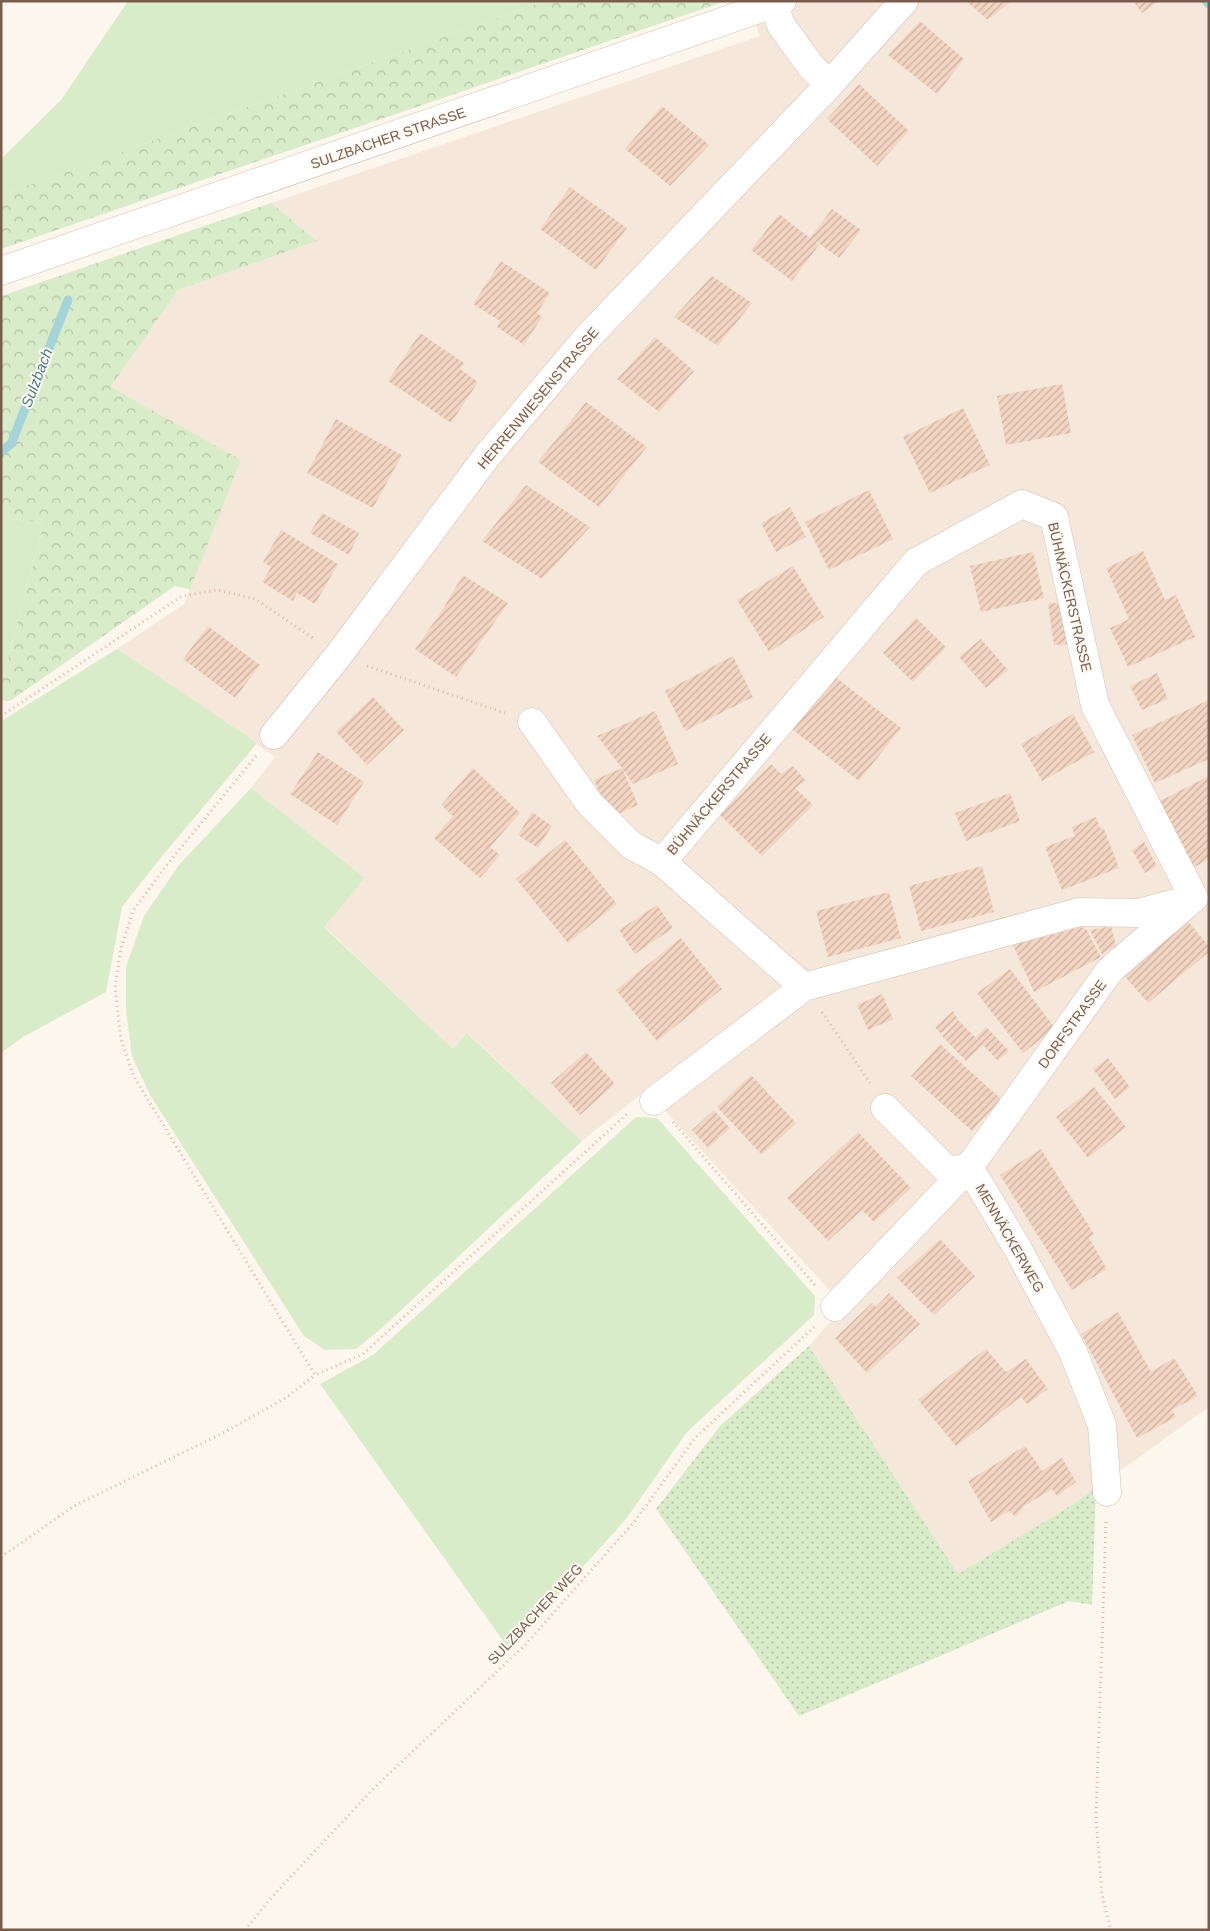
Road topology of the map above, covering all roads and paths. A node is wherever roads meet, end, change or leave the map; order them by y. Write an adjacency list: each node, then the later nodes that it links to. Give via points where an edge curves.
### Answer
1 (904, 1): 3 (street, HERRENWIESENSTRASSE)
2 (778, 3): 3 (street, via 780,24); 4 (street, SULZBACHER STRASSE)
3 (829, 85): 5 (street, HERRENWIESENSTRASSE, via 587,338 487,456)
4 (1, 271)
5 (338, 656): 6 (path, via 255,599 218,590 182,596); 7 (path); 8 (street, HERRENWIESENSTRASSE)
6 (1, 716)
7 (532, 722): 9 (street, BÜHNÄCKERSTRASSE, via 590,804 631,844)
8 (274, 735): 16 (path, via 133,911 121,948 115,988 121,1039 133,1075)
9 (662, 862): 10 (street, BÜHNÄCKERSTRASSE, via 916,562 1022,504 1054,517 1095,705); 11 (street, BÜHNÄCKERSTRASSE)
10 (1201, 894): 11 (street, via 1138,913 1078,912); 14 (street, DORFSTRASSE, via 1110,970)
11 (804, 987): 12 (street); 13 (path)
12 (654, 1101): 15 (path); 16 (path, via 636,1106 363,1354)
13 (886, 1108): 14 (street, via 948,1171)
14 (969, 1167): 15 (street, MENNÄCKERWEG); 17 (street, MENNÄCKERWEG, via 1018,1249 1073,1352 1102,1425)
15 (835, 1307): 19 (path, SULZBACHER WEG, via 695,1438 635,1521 525,1645 374,1788)
16 (315, 1375): 18 (path, via 287,1397 225,1432 74,1506)
17 (1107, 1492): 20 (path, via 1096,1818 1102,1895)
18 (1, 1556)
19 (245, 1930)
20 (1111, 1930)

